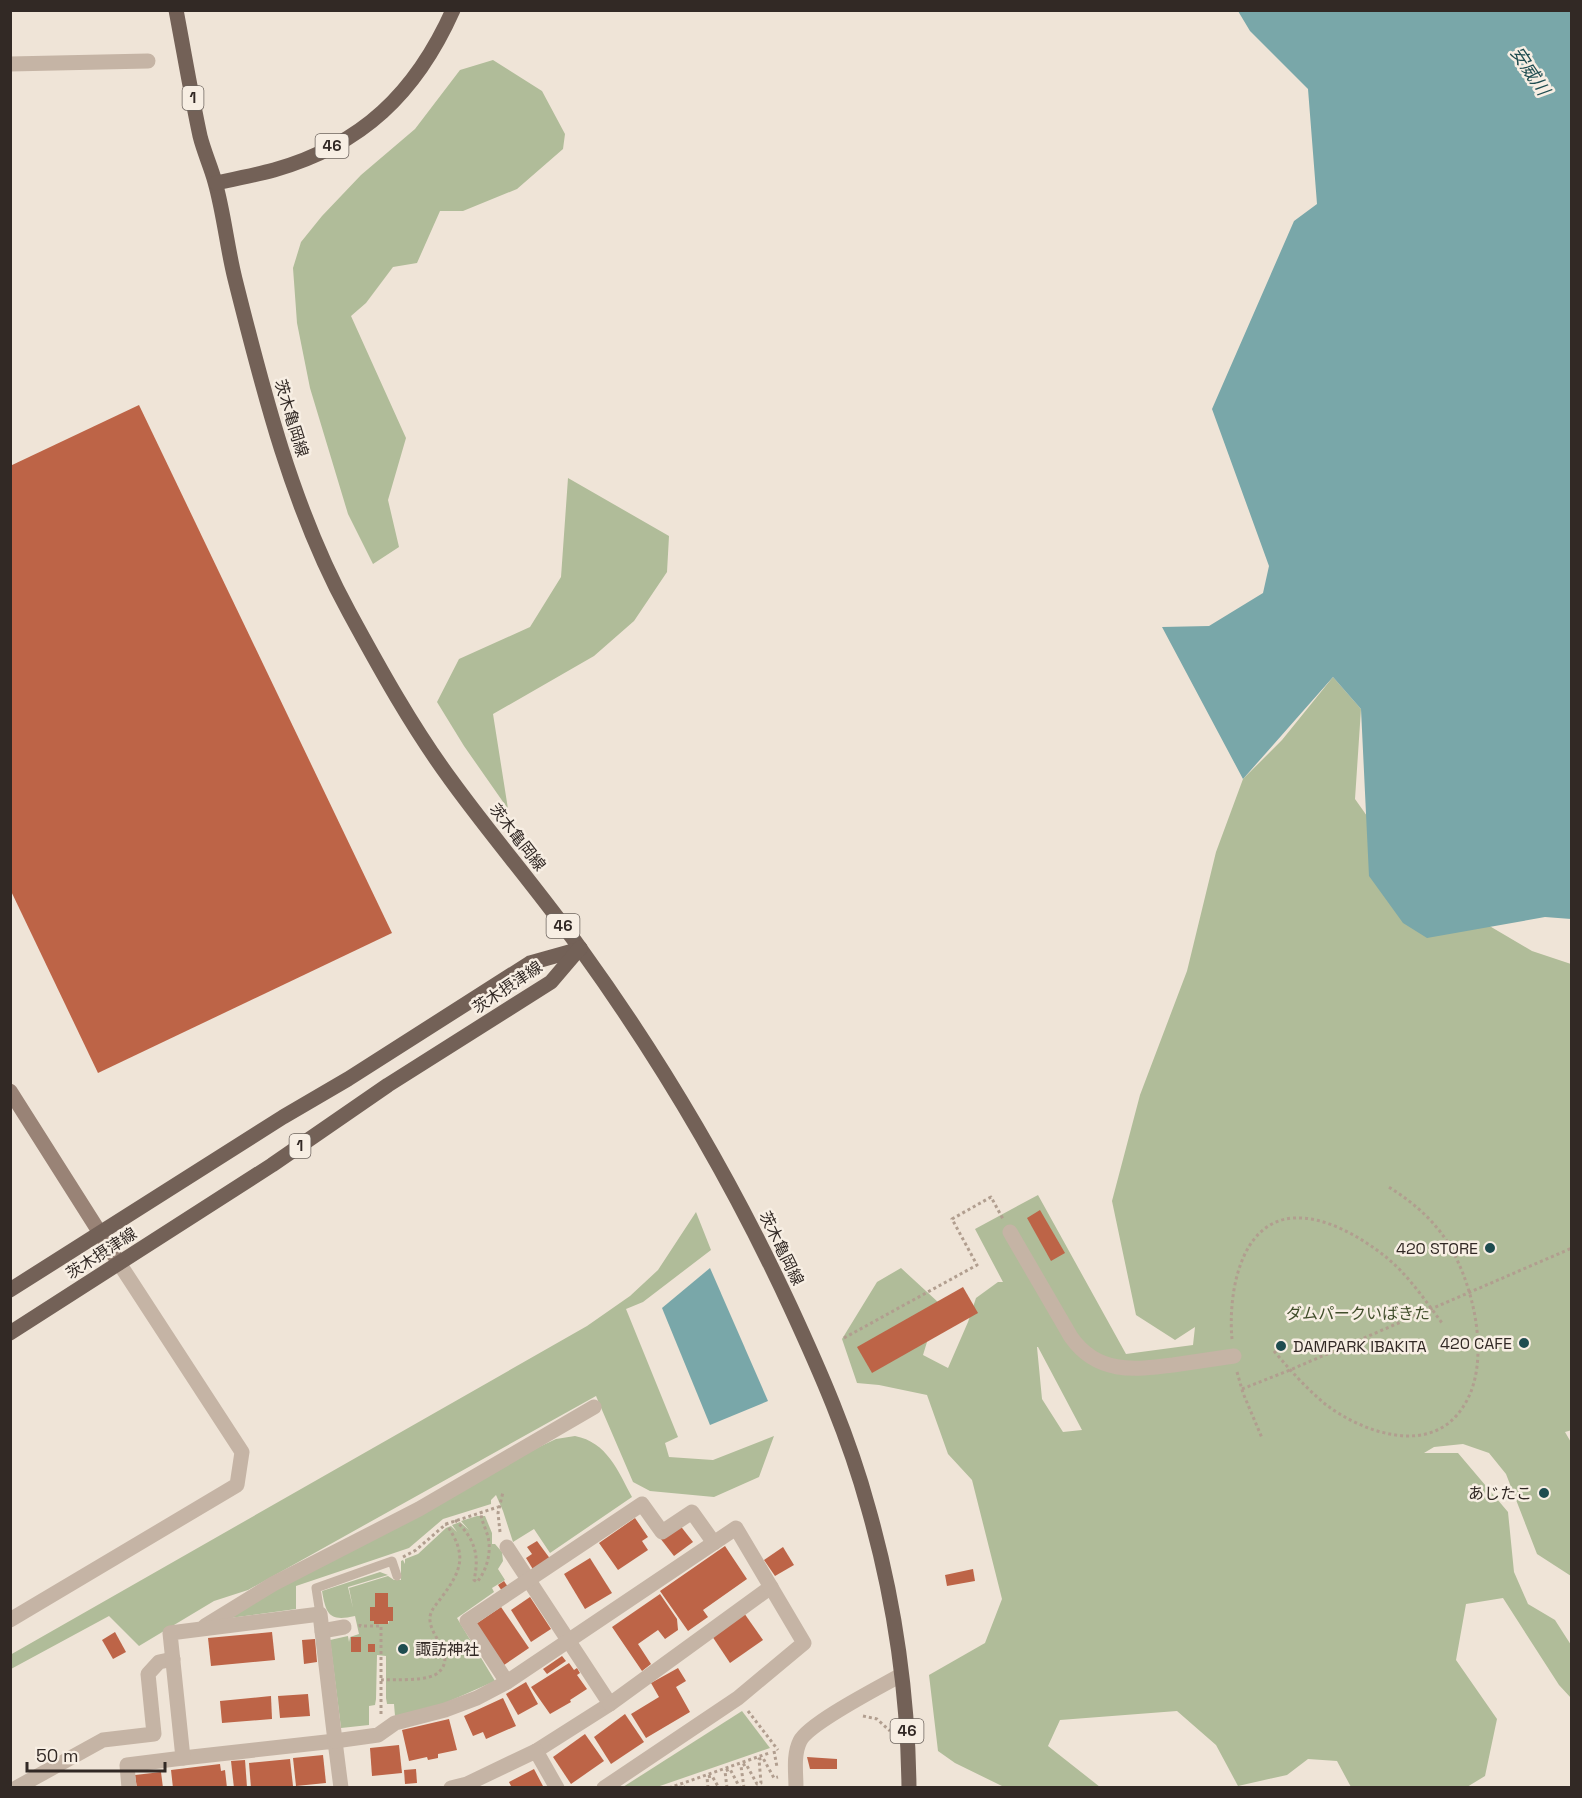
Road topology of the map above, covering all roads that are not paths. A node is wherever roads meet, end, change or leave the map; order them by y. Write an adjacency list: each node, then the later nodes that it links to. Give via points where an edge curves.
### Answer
1 (176, 10): 5 (main road, 1, via 201,141)
2 (453, 10): 5 (main road, 46, via 424,66 399,98 356,133 274,170)
3 (148, 61): 4 (street)
4 (10, 64)
5 (216, 183): 6 (main road, 茨木亀岡線 / 46, via 234,275 266,394 284,456 324,563 420,734)
6 (580, 948): 8 (main road, 茨木摂津線 / 1, via 530,963); 10 (main road, 茨木摂津線 / 1, via 551,982); 27 (main road, 茨木亀岡線 / 46, via 660,1068 724,1175 812,1354 868,1505 886,1580)
7 (10, 1091): 8 (street)
8 (100, 1232): 10 (street); 11 (main road, 茨木摂津線 / 1)
9 (1010, 1232): 13 (street, via 1071,1337 1092,1358 1107,1365 1140,1369)
10 (119, 1263): 12 (main road, 茨木摂津線 / 1); 21 (street, via 242,1452 237,1485)
11 (10, 1290)
12 (10, 1333)
13 (1234, 1356)
14 (583, 1408): 23 (street, via 419,1509 273,1584)
15 (714, 1544): 18 (street, via 692,1512 662,1532 642,1504); 19 (street, via 736,1528); 25 (street)
16 (507, 1547): 18 (street)
17 (397, 1576): 20 (lane, via 392,1561 316,1588)
18 (529, 1580): 25 (street); 28 (street, via 467,1620)
19 (771, 1587): 29 (street); 38 (street, via 804,1642 738,1698)
20 (320, 1614): 23 (street); 24 (street)
21 (10, 1620)
22 (350, 1625): 24 (street)
23 (200, 1629): 26 (street, via 170,1633)
24 (322, 1631): 30 (street)
25 (570, 1642): 28 (street); 29 (street)
26 (173, 1659): 32 (street); 33 (street, via 159,1662 148,1674 154,1734 103,1740)
27 (901, 1675): 39 (street, via 805,1734 796,1753); 40 (main road, 茨木亀岡線 / 46)
28 (507, 1682): 30 (street, via 445,1710 395,1723 378,1735)
29 (610, 1704): 31 (street)
30 (334, 1741): 32 (street); 35 (street)
31 (536, 1751): 36 (street); 37 (street)
32 (183, 1758): 34 (street, via 127,1765)
33 (16, 1788)
34 (129, 1788)
35 (341, 1788)
36 (451, 1788)
37 (557, 1788)
38 (604, 1788)
39 (796, 1788)
40 (909, 1788)

